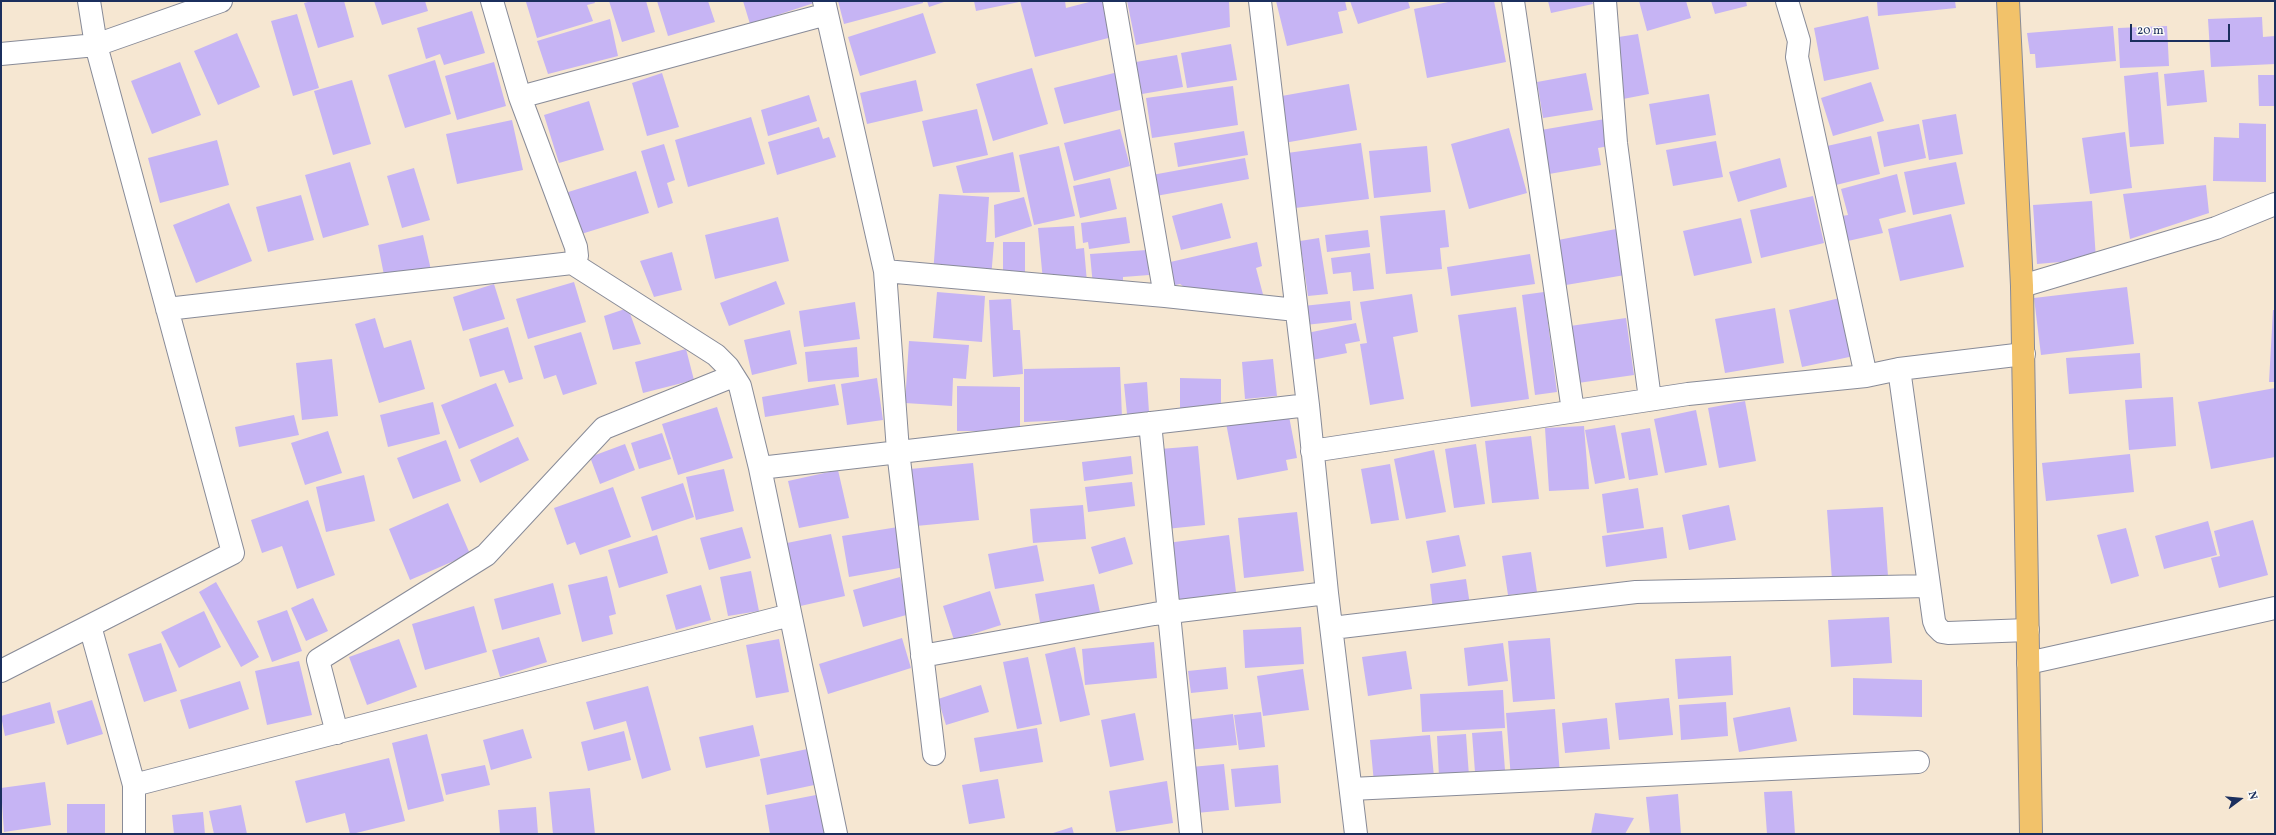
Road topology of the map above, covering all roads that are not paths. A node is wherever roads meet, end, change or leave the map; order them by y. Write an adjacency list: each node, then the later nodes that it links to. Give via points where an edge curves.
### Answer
1 (89, 1): 11 (street)
2 (221, 1): 11 (street)
3 (492, 1): 13 (street)
4 (1114, 1): 18 (street)
5 (1260, 1): 20 (street)
6 (1513, 1): 27 (street)
7 (1605, 1): 25 (street, via 1616,143)
8 (1787, 1): 24 (street, via 1799,40 1797,57)
9 (2008, 1): 17 (main road)
10 (825, 7): 13 (street); 16 (street)
11 (96, 45): 12 (street); 19 (street)
12 (1, 54)
13 (520, 97): 15 (street, via 576,247 577,256)
14 (2275, 204): 17 (street, via 2216,228)
15 (572, 263): 19 (street); 23 (street, via 716,354)
16 (885, 271): 18 (street); 29 (street)
17 (2022, 286): 21 (main road)
18 (1165, 296): 20 (street)
19 (167, 309): 37 (street, via 232,553)
20 (1296, 310): 26 (street)
21 (2024, 354): 22 (street); 39 (main road)
22 (1899, 369): 24 (street); 32 (street)
23 (733, 376): 31 (street, via 740,386); 43 (street, via 604,428 486,555 318,660)
24 (1866, 376): 25 (street)
25 (1650, 399): 27 (street)
26 (1308, 405): 28 (street); 30 (street)
27 (1573, 411): 30 (street)
28 (1150, 423): 29 (street); 35 (street)
29 (898, 451): 31 (street); 40 (street)
30 (1312, 451): 33 (street)
31 (760, 468): 36 (street)
32 (1929, 586): 38 (street, via 1636,592); 39 (street, via 1934,620 1942,632)
33 (1328, 593): 35 (street); 38 (street)
34 (2275, 608): 41 (street)
35 (1170, 612): 40 (street); 50 (street)
36 (790, 615): 43 (street); 49 (street)
37 (90, 626): 42 (street); 46 (street)
38 (1332, 628): 47 (street)
39 (2028, 630): 41 (main road)
40 (922, 656): 44 (street)
41 (2028, 663): 52 (main road)
42 (1, 671)
43 (337, 733): 46 (street)
44 (934, 754)
45 (1918, 762): 47 (street)
46 (134, 785): 48 (street)
47 (1351, 789): 51 (street)
48 (134, 834)
49 (836, 834)
50 (1191, 834)
51 (1356, 834)
52 (2031, 834)

